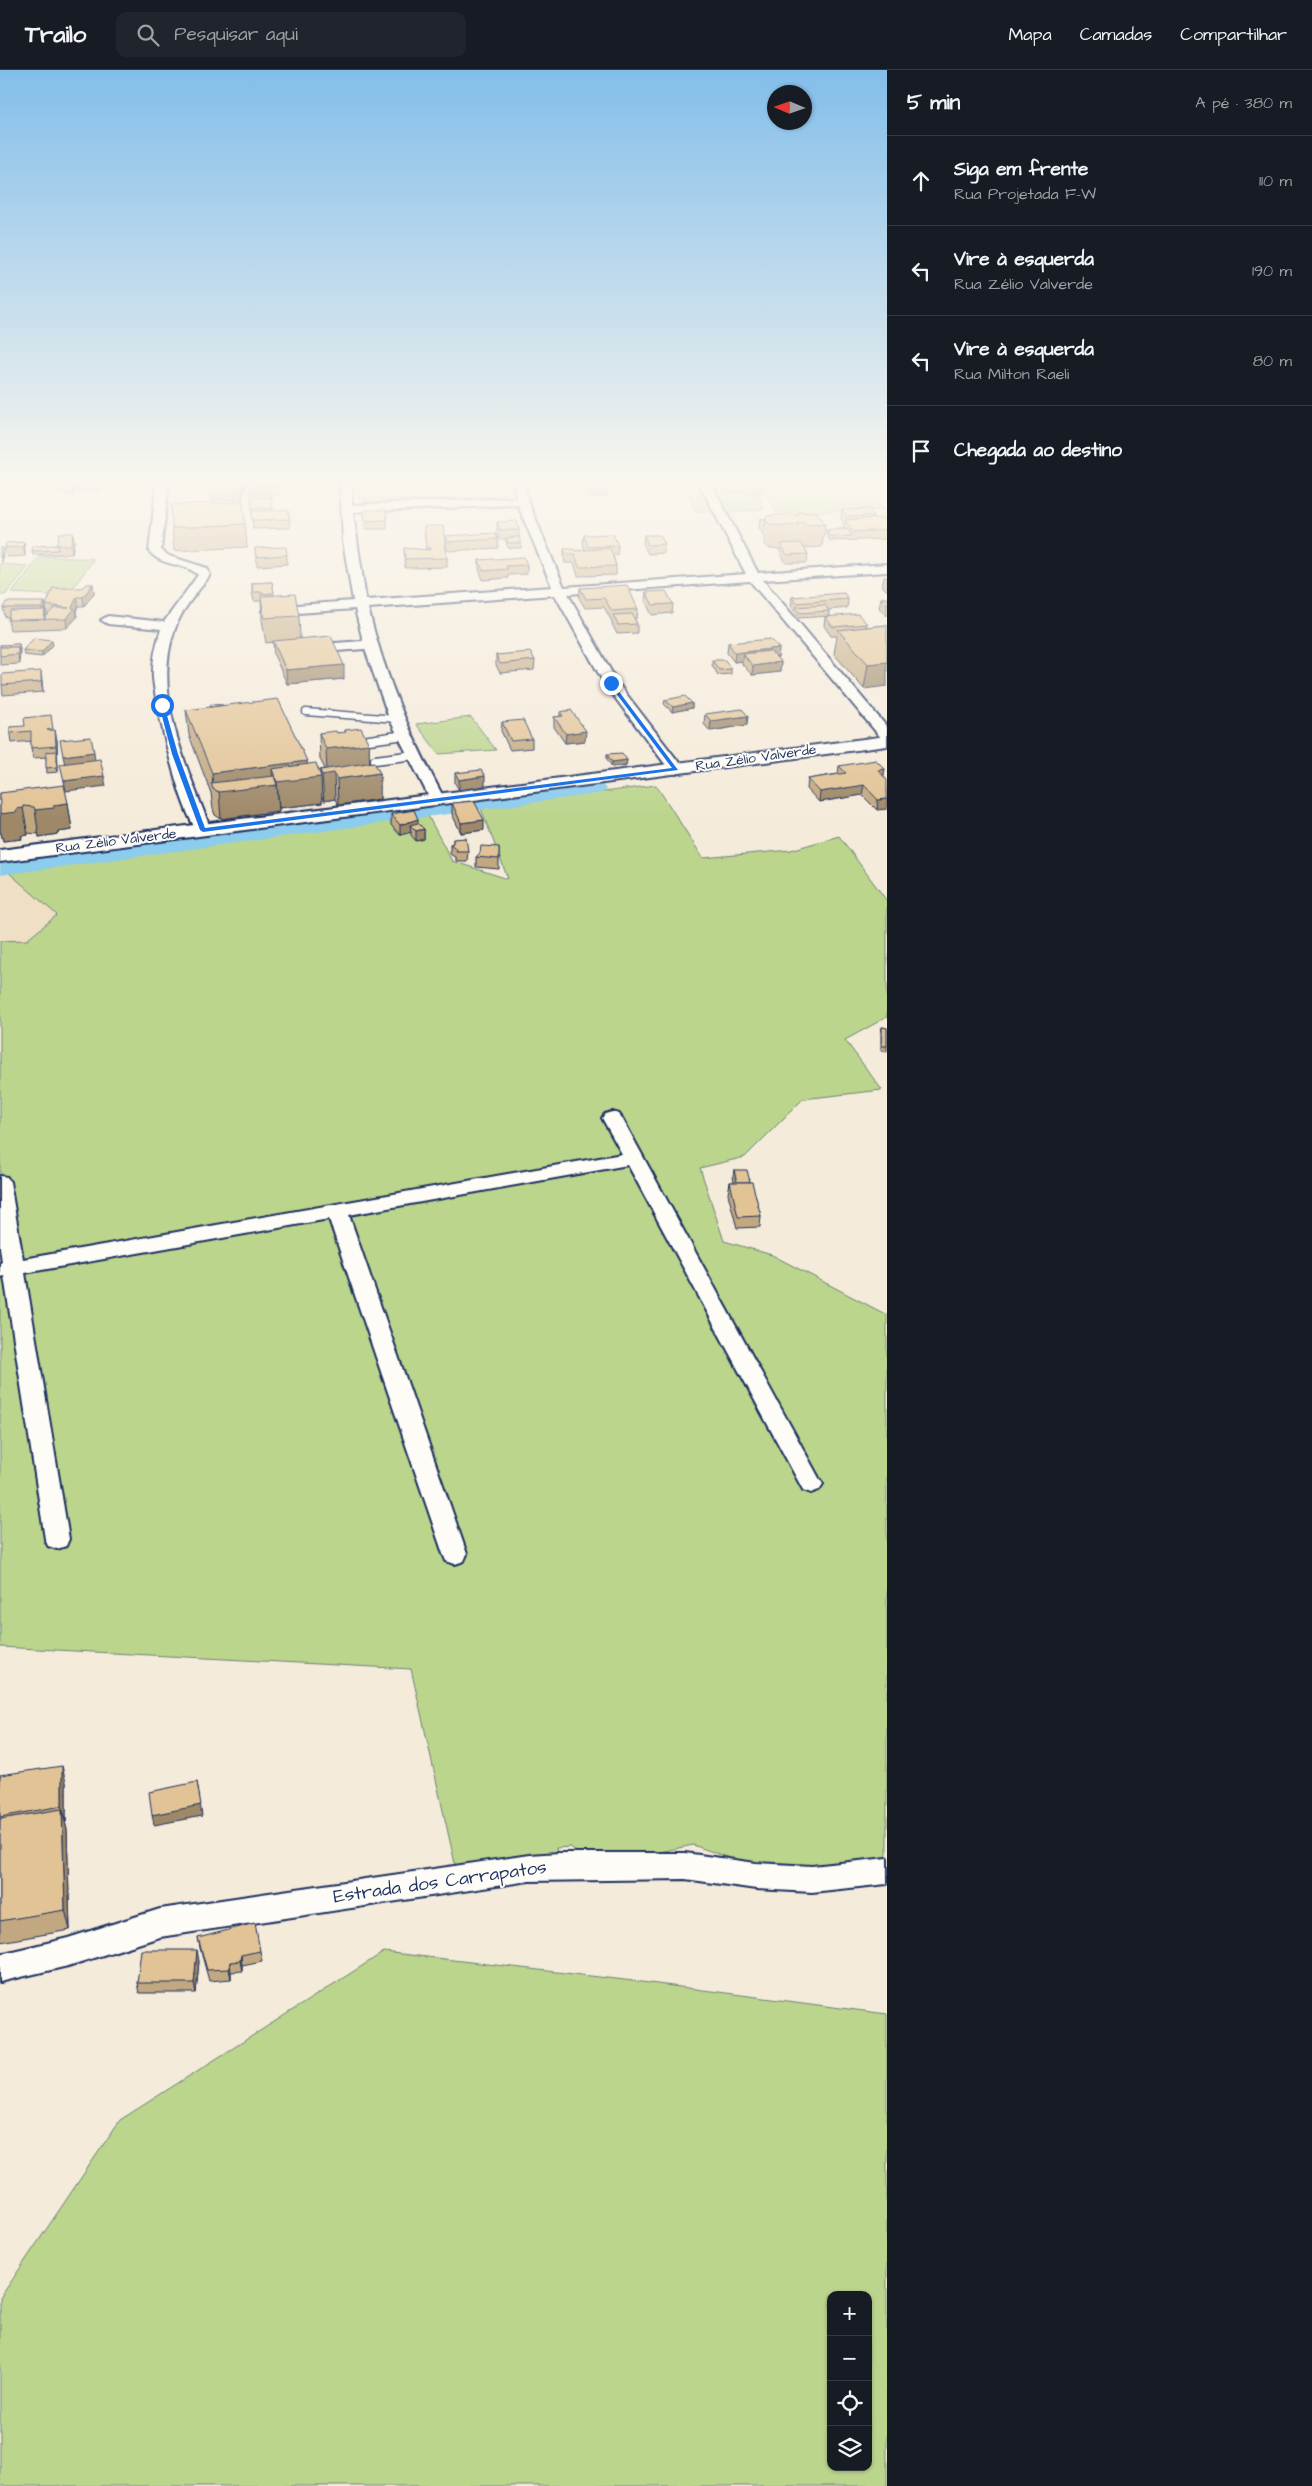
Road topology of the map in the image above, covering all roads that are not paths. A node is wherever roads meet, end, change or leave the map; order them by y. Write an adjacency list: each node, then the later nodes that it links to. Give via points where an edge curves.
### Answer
1 (190, 594): 9 (street)
2 (360, 594): 6 (street)
3 (531, 594): 6 (street)
4 (561, 594): 20 (street, via 611,683)
5 (767, 594): 15 (street)
6 (362, 604): 7 (street); 10 (street)
7 (268, 612)
8 (108, 620): 9 (street)
9 (168, 626): 22 (street, via 162,650 162,705 175,754)
10 (371, 644): 11 (street); 13 (street)
11 (295, 650)
12 (306, 712): 13 (lane)
13 (397, 719): 14 (street)
14 (404, 735): 17 (lane); 18 (street)
15 (887, 736)
16 (887, 741): 20 (street, Rua Zélio Valverde)
17 (347, 743)
18 (415, 755): 19 (lane); 21 (street)
19 (375, 760)
20 (676, 769): 21 (street, Rua Zélio Valverde)
21 (437, 800): 22 (street, Rua Zélio Valverde)
22 (203, 830): 23 (street, Rua Zélio Valverde)
23 (0, 856)
24 (612, 1118): 25 (street)
25 (634, 1158): 27 (street); 29 (street)
26 (0, 1182): 28 (street)
27 (337, 1211): 28 (street); 31 (street)
28 (7, 1269): 30 (street)
29 (811, 1484)
30 (57, 1539)
31 (455, 1554)
32 (887, 1871): 33 (street, Estrada dos Carrapatos, via 812,1879 756,1876 685,1866 529,1868 160,1923 68,1952)
33 (0, 1968)

